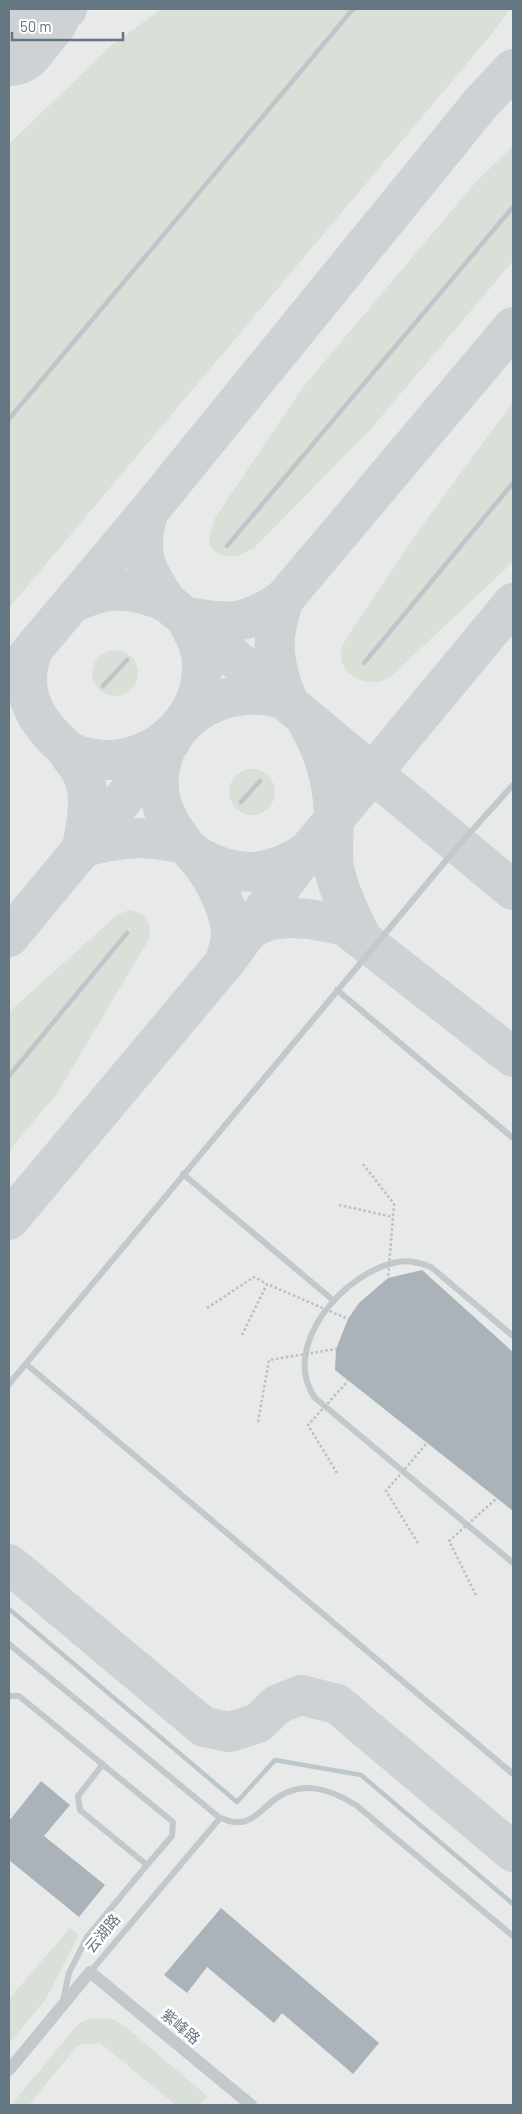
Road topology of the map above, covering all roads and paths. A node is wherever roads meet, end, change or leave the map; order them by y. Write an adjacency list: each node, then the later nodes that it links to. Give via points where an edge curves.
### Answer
1 (513, 785): 2 (lane)
2 (338, 990): 3 (lane); 5 (lane)
3 (513, 1138)
4 (363, 1164): 7 (path, bridge, via 394,1204)
5 (183, 1174): 10 (lane); 16 (lane)
6 (339, 1205): 7 (path)
7 (393, 1217): 8 (path, bridge)
8 (388, 1278)
9 (267, 1284): 11 (path, via 254,1277); 12 (path, bridge); 13 (path, bridge)
10 (334, 1301): 14 (lane, via 375,1270 398,1262 417,1262 431,1267); 24 (lane, via 316,1325 304,1363 308,1387 315,1398)
11 (207, 1308)
12 (348, 1319)
13 (242, 1335)
14 (513, 1336)
15 (336, 1349): 19 (path, bridge, via 268,1360)
16 (26, 1364): 18 (lane); 29 (lane)
17 (348, 1381): 21 (path, bridge, via 308,1426)
18 (9, 1384)
19 (258, 1422)
20 (427, 1443): 23 (path, bridge, via 386,1491)
21 (338, 1473)
22 (497, 1498): 25 (path, bridge, via 449,1541)
23 (418, 1543)
24 (513, 1563)
25 (476, 1595)
26 (9, 1644): 30 (lane)
27 (9, 1696): 28 (lane, via 19,1696)
28 (103, 1764): 31 (lane, via 78,1796 80,1810); 31 (lane, via 173,1822 172,1836)
29 (513, 1774)
30 (220, 1818): 32 (lane, via 236,1822 254,1818 275,1799 293,1790 313,1788 336,1792 356,1805); 33 (lane, 云湖路)
31 (147, 1864): 34 (lane, via 87,1937 69,1973)
32 (513, 1936)
33 (90, 1972): 34 (street, 云湖路); 36 (street, 紫峰路)
34 (62, 2006): 35 (street, 云湖路)
35 (9, 2070)
36 (251, 2105)

